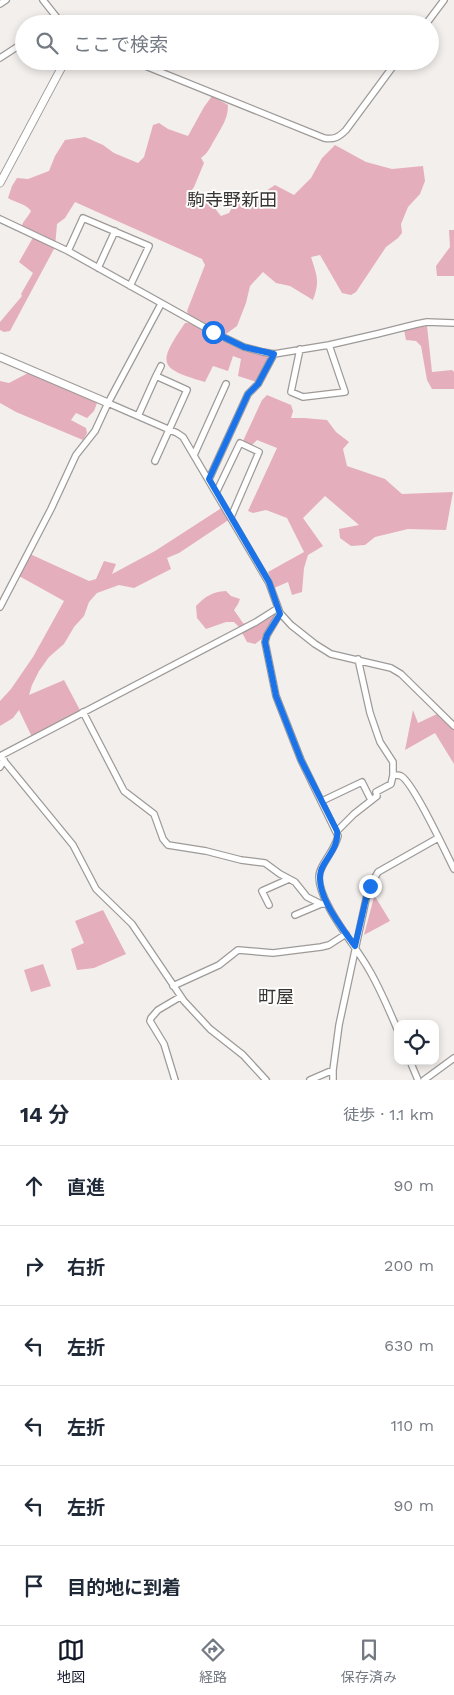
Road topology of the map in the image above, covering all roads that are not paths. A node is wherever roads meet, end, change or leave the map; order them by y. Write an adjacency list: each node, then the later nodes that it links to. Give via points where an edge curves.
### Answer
1 (6, 0): 4 (street)
2 (43, 0): 5 (street)
3 (444, 0): 6 (street)
4 (0, 4)
5 (55, 15)
6 (433, 15)
7 (15, 48): 8 (street)
8 (0, 58)
9 (60, 70): 12 (street)
10 (155, 70): 11 (street, via 329,139 346,130)
11 (391, 70)
12 (0, 182)
13 (0, 219): 15 (street)
14 (115, 231): 15 (street, via 83,218); 16 (street); 17 (street, via 149,246)
15 (68, 251): 16 (street)
16 (98, 268): 17 (street)
17 (130, 286): 18 (street)
18 (161, 304): 22 (street, via 244,347); 27 (street)
19 (454, 323): 20 (street, via 428,322)
20 (329, 344): 21 (street); 21 (street, via 346,392 303,397 291,392)
21 (300, 349): 22 (street)
22 (274, 354): 32 (street, via 258,384 248,394)
23 (0, 357): 27 (street)
24 (161, 366): 25 (street)
25 (156, 376): 28 (street); 29 (street, via 187,390)
26 (226, 384): 30 (street)
27 (108, 403): 28 (street); 35 (street, via 95,431 76,455)
28 (138, 416): 29 (street)
29 (170, 430): 30 (street, via 183,437); 31 (street)
30 (194, 455): 32 (street)
31 (155, 461)
32 (209, 479): 33 (street)
33 (216, 493): 34 (street); 34 (street, via 240,442 259,452)
34 (231, 517): 36 (street, via 269,582)
35 (0, 607)
36 (279, 611): 37 (street, via 322,650); 38 (street); 44 (street, via 265,642 273,685 301,760)
37 (358, 659): 39 (street, via 402,674); 42 (street, via 370,712 380,742 393,762)
38 (83, 712): 40 (street); 48 (street, via 124,791 154,814 168,845 265,863)
39 (454, 726)
40 (1, 757): 41 (street); 54 (street, via 73,845 96,889 132,924)
41 (0, 767)
42 (393, 775): 43 (street, via 391,784 376,792 377,796); 46 (street, via 401,776 406,782)
43 (371, 800): 44 (street, via 362,782); 45 (street)
44 (322, 801): 45 (street)
45 (337, 831): 49 (street, via 334,850 319,878)
46 (438, 838): 47 (street); 53 (street, via 378,872 368,890)
47 (454, 869)
48 (289, 880): 49 (street, via 307,897); 50 (street, via 262,891)
49 (324, 904): 51 (street); 52 (street)
50 (269, 905)
51 (295, 915)
52 (346, 934): 53 (street); 54 (street, via 321,947 273,953 238,950 219,965)
53 (355, 946): 56 (street); 59 (street)
54 (173, 986): 55 (street)
55 (180, 997): 60 (street, via 158,1010 150,1021 164,1044); 61 (street)
56 (394, 1023)
57 (454, 1058): 65 (street)
58 (412, 1065): 64 (street)
59 (333, 1070): 62 (street); 63 (street)
60 (175, 1080)
61 (266, 1080)
62 (310, 1080)
63 (333, 1080)
64 (418, 1080)
65 (424, 1080)

